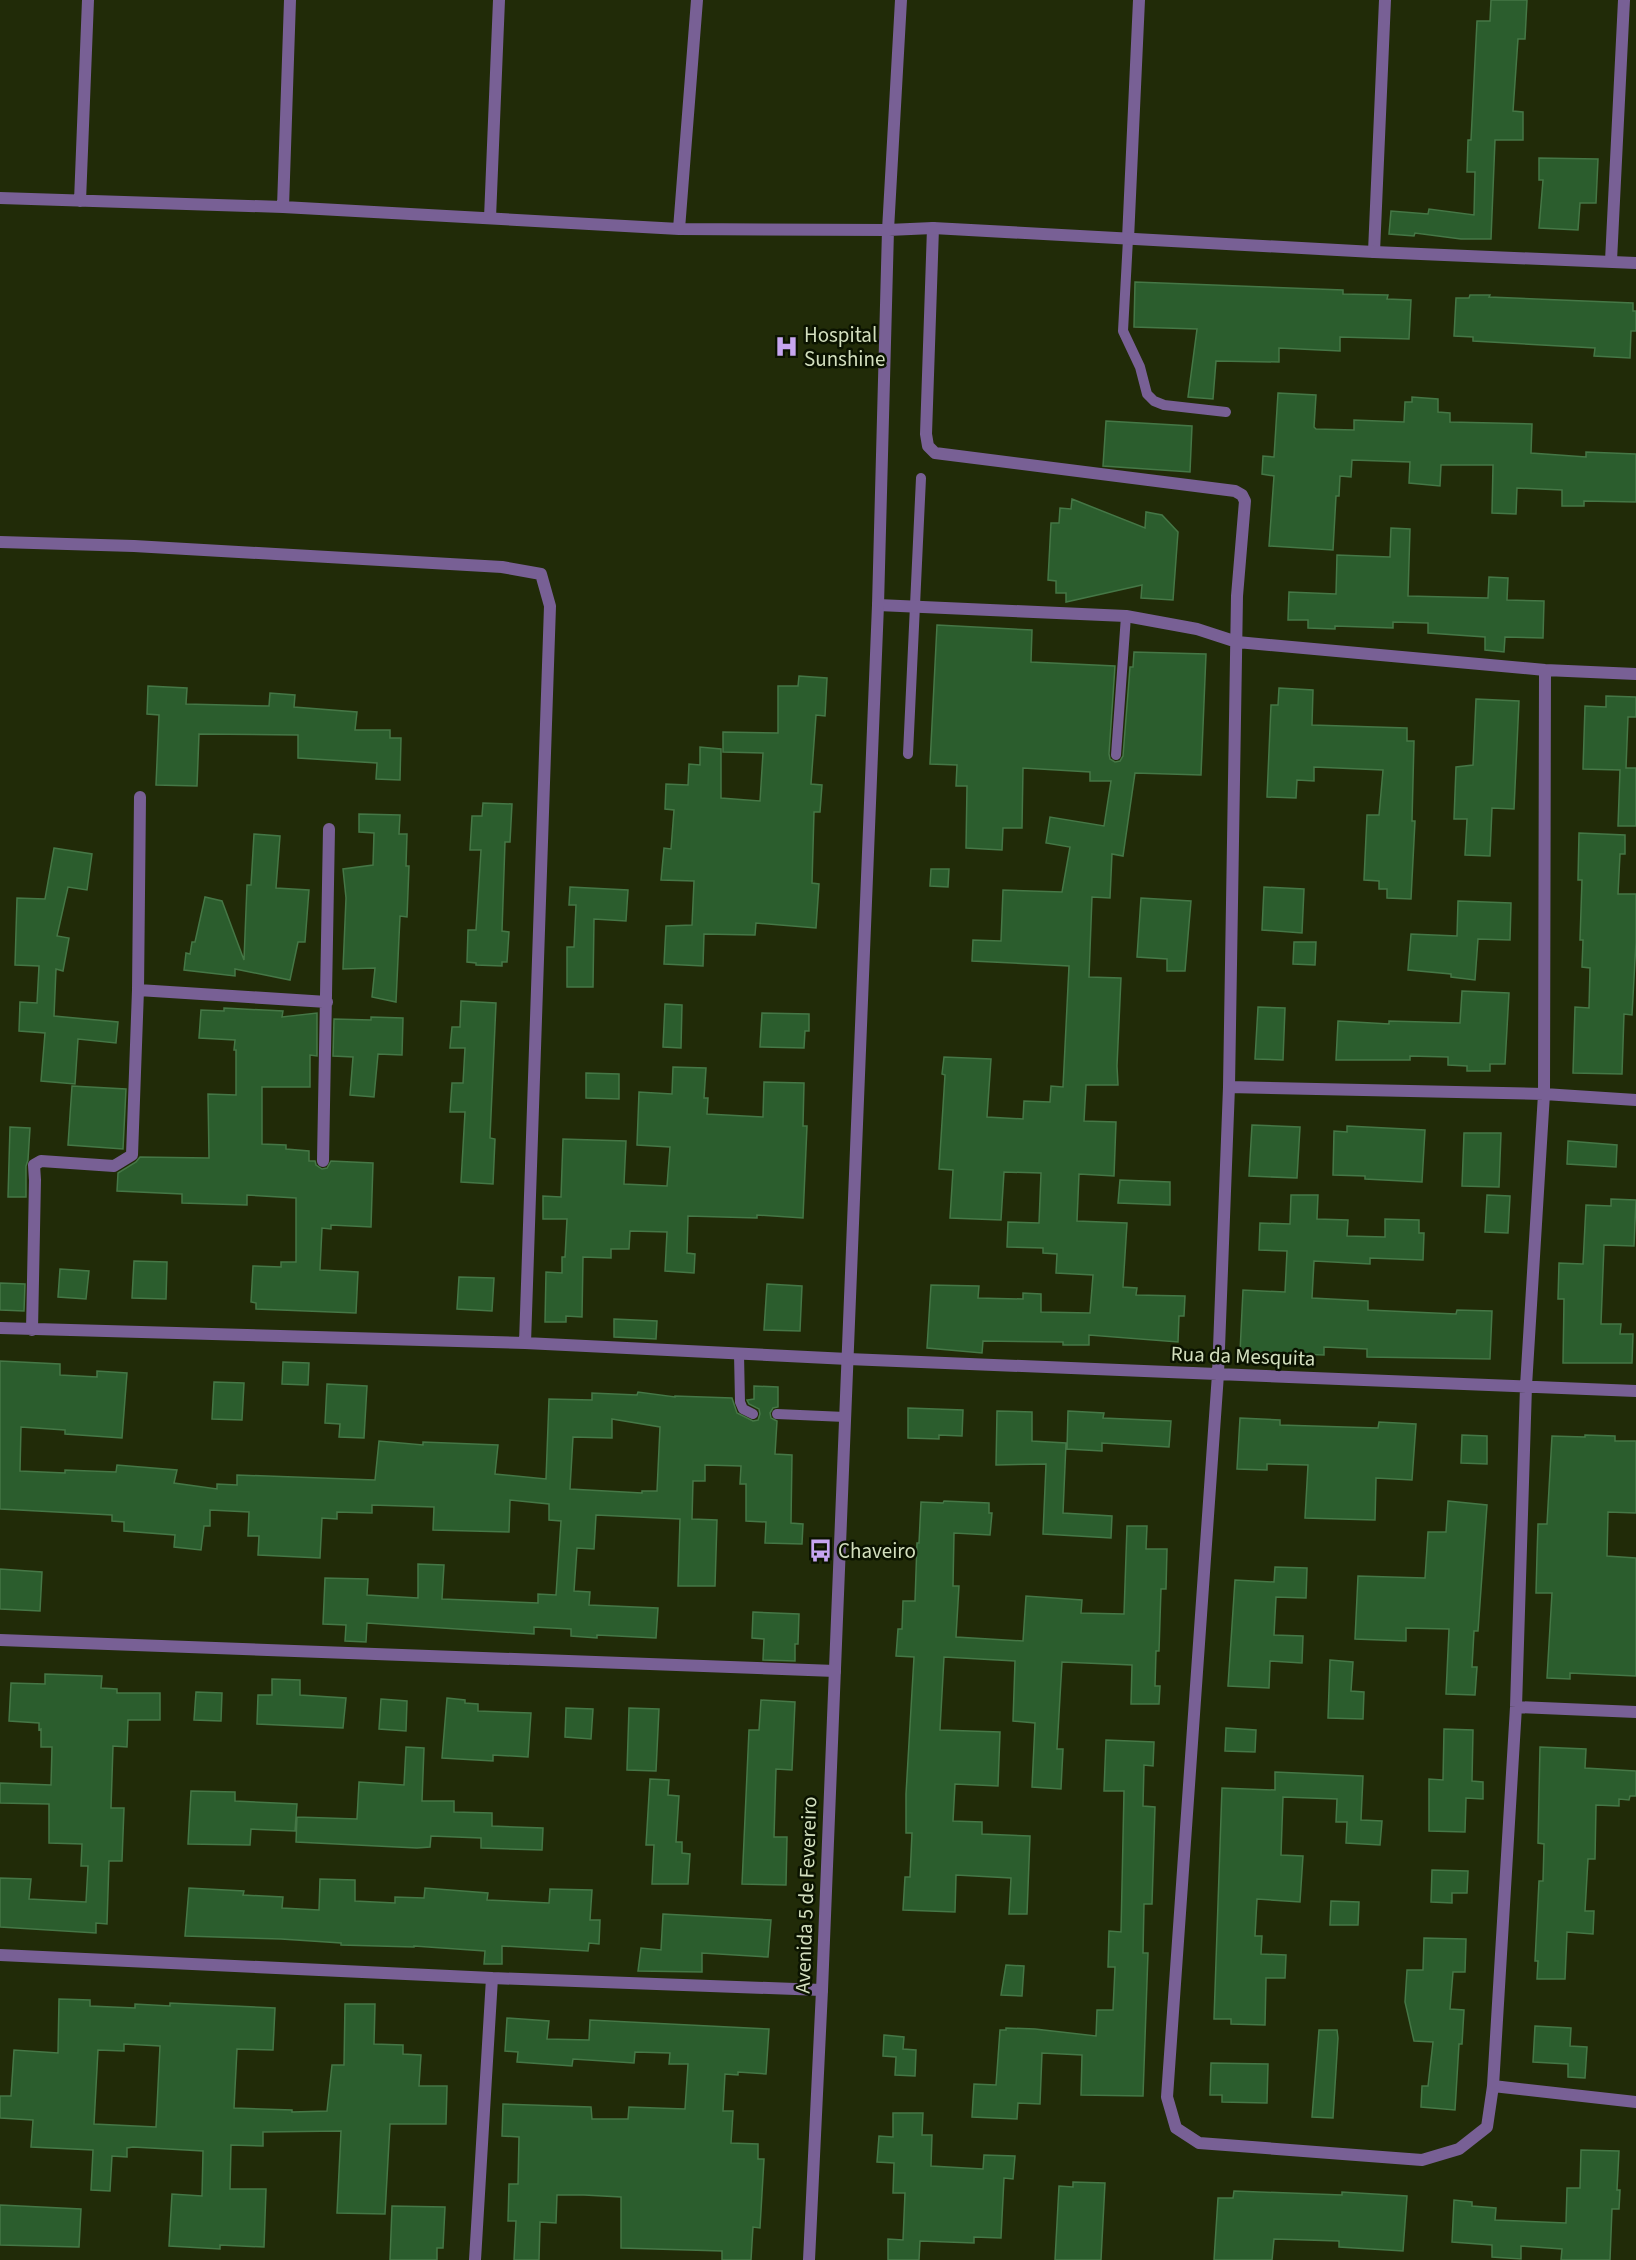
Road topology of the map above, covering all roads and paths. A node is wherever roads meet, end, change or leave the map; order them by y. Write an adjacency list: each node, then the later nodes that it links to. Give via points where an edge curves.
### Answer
1 (88, 0): 10 (street)
2 (290, 0): 11 (street)
3 (499, 0): 12 (street)
4 (697, 0): 14 (street)
5 (902, 0): 15 (street)
6 (1139, 0): 16 (street)
7 (1385, 0): 17 (street)
8 (1624, 0): 18 (street)
9 (0, 198): 10 (street)
10 (80, 201): 11 (street)
11 (283, 207): 12 (street)
12 (490, 218): 14 (street)
13 (933, 228): 15 (street); 16 (street); 26 (street, via 928,446 935,453 1235,491 1242,495 1245,501)
14 (679, 229): 15 (street)
15 (888, 230): 23 (street, Avenida 5 de Fevereiro)
16 (1128, 239): 17 (street); 20 (lane, via 1123,332 1140,367 1147,394 1164,405)
17 (1374, 252): 18 (street)
18 (1611, 261): 19 (street)
19 (1636, 263)
20 (1226, 412)
21 (921, 478): 24 (lane)
22 (0, 542): 41 (street, via 502,567 541,574 550,606)
23 (878, 604): 24 (street); 43 (street, Avenida 5 de Fevereiro)
24 (913, 606): 25 (street); 29 (lane)
25 (1125, 616): 26 (street, via 1197,629); 30 (lane)
26 (1237, 642): 27 (street); 35 (street)
27 (1545, 670): 28 (street); 36 (street)
28 (1636, 674)
29 (908, 753)
30 (1116, 755)
31 (140, 797): 33 (street)
32 (329, 829): 34 (street)
33 (138, 990): 34 (street); 40 (street, via 132,1155 114,1166 41,1161 34,1165)
34 (327, 1002): 38 (street)
35 (1229, 1087): 36 (street); 44 (street)
36 (1544, 1094): 37 (street); 45 (street)
37 (1636, 1100)
38 (323, 1161)
39 (0, 1328): 40 (street, Rua da Mesquita)
40 (32, 1330): 41 (street, Rua da Mesquita)
41 (525, 1343): 42 (street, Rua da Mesquita)
42 (739, 1354): 43 (street, Rua da Mesquita); 47 (lane, via 740,1402 743,1409)
43 (848, 1359): 44 (street, Rua da Mesquita); 49 (street, Avenida 5 de Fevereiro)
44 (1218, 1374): 45 (street, Rua da Mesquita); 57 (street, via 1167,2097 1176,2128 1199,2143 1422,2160 1460,2148 1487,2127)
45 (1526, 1386): 46 (street, Rua da Mesquita); 52 (street)
46 (1636, 1391)
47 (753, 1414)
48 (777, 1414): 49 (lane)
49 (845, 1417): 51 (street, Avenida 5 de Fevereiro)
50 (0, 1640): 51 (street)
51 (835, 1671): 56 (street, Avenida 5 de Fevereiro)
52 (1516, 1707): 53 (street); 57 (street)
53 (1636, 1712)
54 (0, 1955): 55 (street)
55 (492, 1978): 56 (street); 59 (street)
56 (822, 1990): 60 (street, Avenida 5 de Fevereiro)
57 (1494, 2086): 58 (street)
58 (1636, 2102)
59 (475, 2260)
60 (809, 2260)

